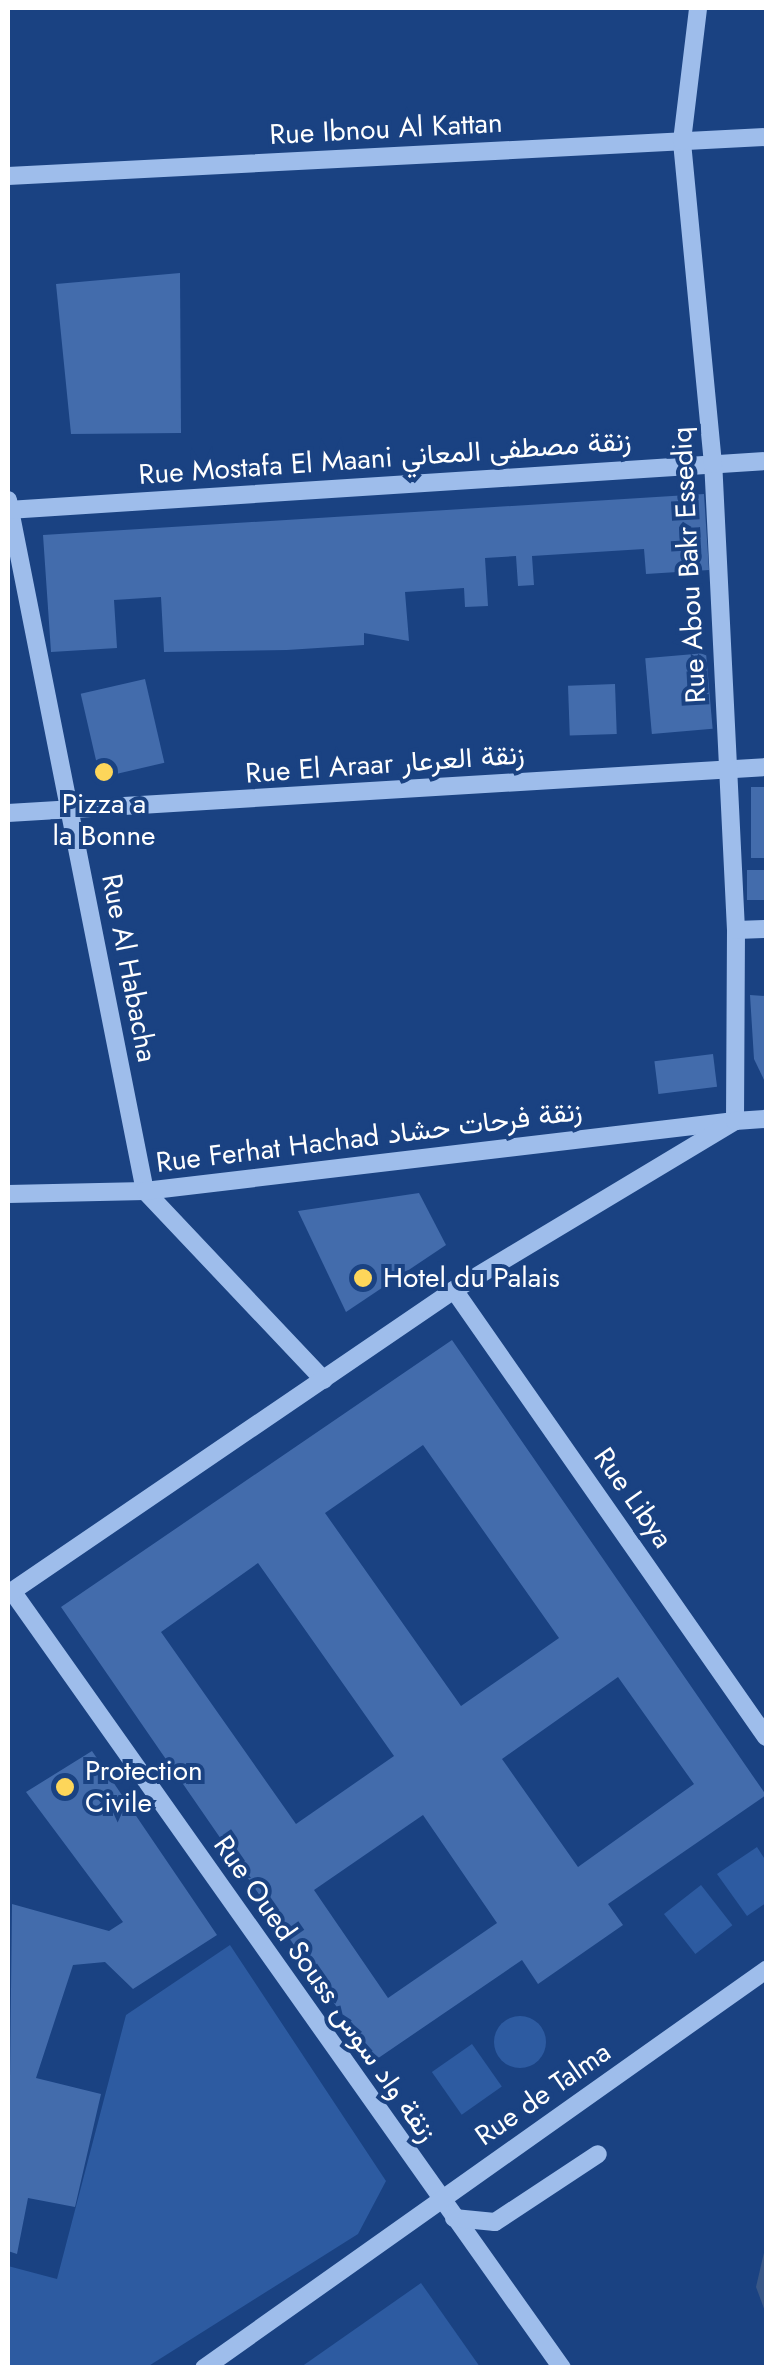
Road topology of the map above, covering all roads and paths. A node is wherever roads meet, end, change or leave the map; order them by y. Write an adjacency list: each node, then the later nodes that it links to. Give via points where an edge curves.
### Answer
1 (698, 8): 3 (street, Rue Abou Bakr Essediq)
2 (766, 137): 3 (street, Rue Ibnou Al Kattan)
3 (682, 141): 4 (street, Rue Ibnou Al Kattan); 6 (street, Rue Abou Bakr Essediq)
4 (8, 176)
5 (766, 461): 6 (street, Rue Mostafa El Maani زنقة مصطفى المعاني)
6 (713, 464): 8 (street, Rue Mostafa El Maani زنقة مصطفى المعاني); 10 (street, Rue Abou Bakr Essediq)
7 (8, 500): 8 (street, Rue Al Habacha)
8 (8, 510): 11 (street, Rue Al Habacha)
9 (766, 767): 10 (street, Rue El Araar زنقة العرعار)
10 (727, 769): 11 (street, Rue El Araar زنقة العرعار); 14 (street, Rue Abou Bakr Essediq)
11 (69, 811): 12 (street, Rue El Araar زنقة العرعار); 17 (street, Rue Al Habacha)
12 (8, 813)
13 (766, 929): 14 (street)
14 (736, 930): 16 (street, Rue Abou Bakr Essediq)
15 (766, 1119): 16 (street, Rue Ferhat Hachad زنقة فرحات حشاد)
16 (735, 1121): 17 (street, Rue Ferhat Hachad زنقة فرحات حشاد); 19 (street)
17 (146, 1191): 18 (street, Rue Ferhat Hachad زنقة فرحات حشاد); 20 (street)
18 (8, 1194)
19 (454, 1290): 20 (street); 22 (street, Rue Libya)
20 (324, 1380): 21 (street)
21 (10, 1593): 25 (street, Rue Oued Souss زنقة واد سوس)
22 (766, 1737)
23 (766, 1970): 25 (street, Rue de Talma)
24 (598, 2154): 26 (street, via 496,2222)
25 (439, 2198): 26 (street, Rue Oued Souss زنقة واد سوس); 27 (street, Rue de Talma)
26 (454, 2218): 28 (street, Rue Oued Souss زنقة واد سوس)
27 (204, 2368)
28 (562, 2368)

